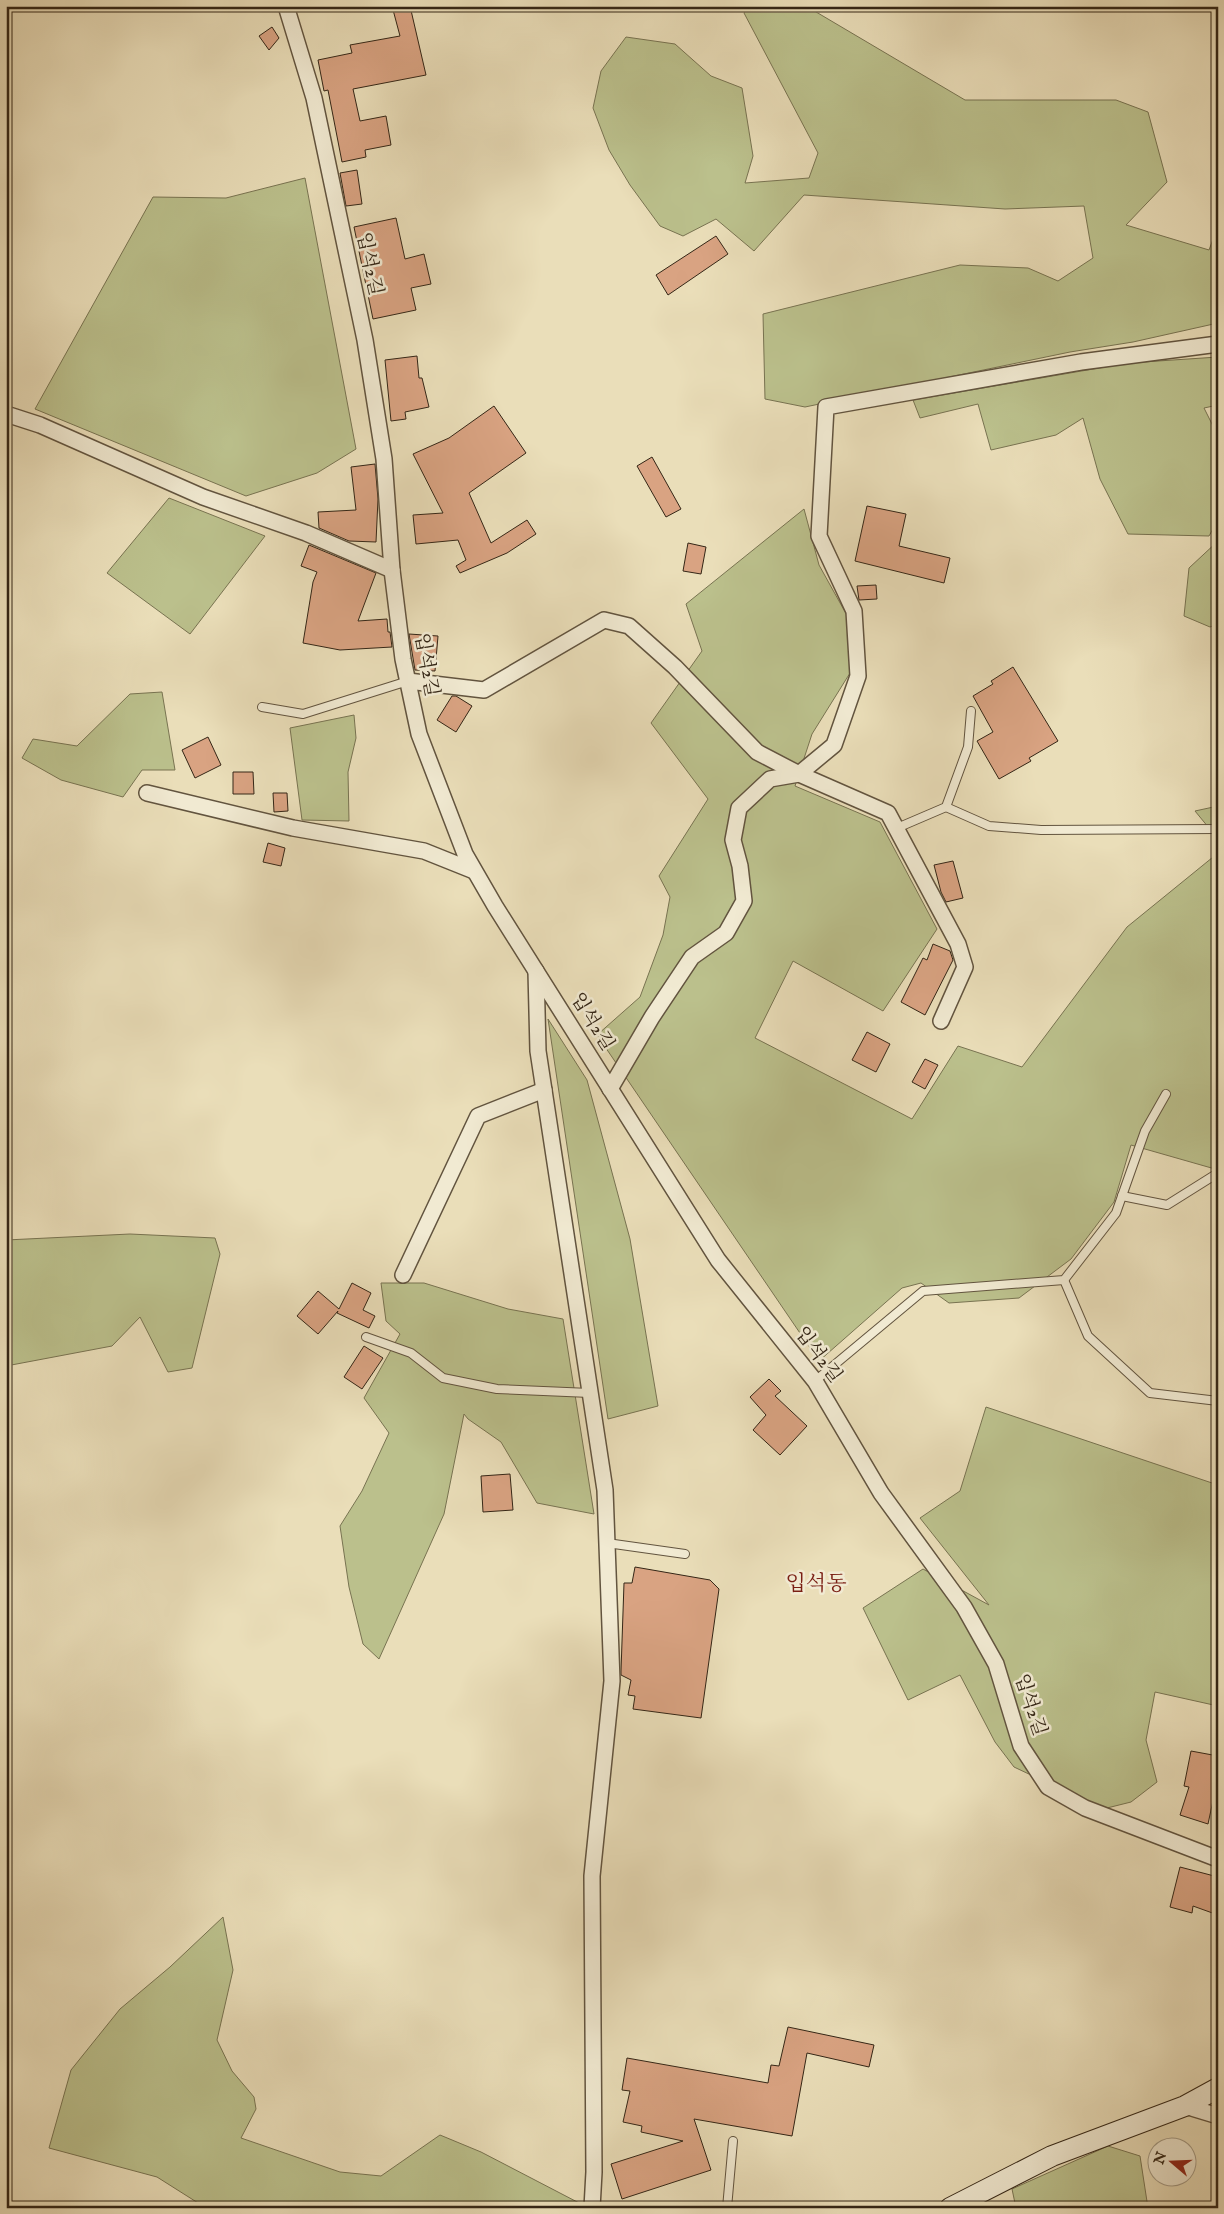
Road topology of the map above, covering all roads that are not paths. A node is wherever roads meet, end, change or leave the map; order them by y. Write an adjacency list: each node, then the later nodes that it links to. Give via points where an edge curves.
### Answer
1 (286, 6): 4 (street, 입석2길, via 314,98 365,340 384,460)
2 (1218, 344): 8 (street, via 1081,362 826,407 818,536 854,611 858,676 834,745)
3 (6, 414): 4 (street, via 40,425 203,496 306,533)
4 (392, 570): 5 (street, 입석2길)
5 (408, 681): 6 (lane, via 303,714); 8 (street, via 484,690 604,620 628,626 675,667 757,752); 13 (street, 입석2길, via 419,734)
6 (262, 707)
7 (970, 711): 10 (lane, via 968,748)
8 (799, 774): 11 (street, via 888,813); 16 (street, via 770,779 740,808 733,840 744,901 726,933 692,957)
9 (147, 793): 13 (street, via 294,828 424,851)
10 (946, 807): 11 (lane); 12 (lane, via 989,826 1041,830)
11 (897, 828): 15 (street, via 958,944 966,967)
12 (1218, 829)
13 (474, 871): 14 (street, 입석2길)
14 (536, 970): 16 (street, 입석2길); 17 (street, via 538,1051)
15 (941, 1020)
16 (610, 1089): 24 (street, 입석2길, via 718,1260)
17 (544, 1090): 21 (street, via 478,1116); 25 (street)
18 (1166, 1094): 20 (lane, via 1146,1131)
19 (1218, 1173): 20 (lane, via 1167,1205)
20 (1122, 1196): 22 (lane, via 1116,1213)
21 (403, 1275)
22 (1064, 1280): 24 (lane, via 923,1291); 26 (lane, via 1088,1336 1150,1393)
23 (366, 1337): 25 (lane, via 411,1353 443,1378 497,1389)
24 (815, 1381): 29 (street, 입석2길, via 881,1493 964,1607 996,1664 1020,1746 1048,1787 1085,1808)
25 (590, 1394): 27 (street, via 605,1490)
26 (1218, 1401)
27 (607, 1542): 28 (lane); 34 (street, via 612,1681 592,1876)
28 (685, 1554)
29 (1218, 1859)
30 (1218, 2088): 31 (street)
31 (1186, 2106): 32 (street); 36 (street, via 1052,2156)
32 (1218, 2116)
33 (733, 2141): 35 (lane)
34 (592, 2208)
35 (727, 2208)
36 (950, 2208)

